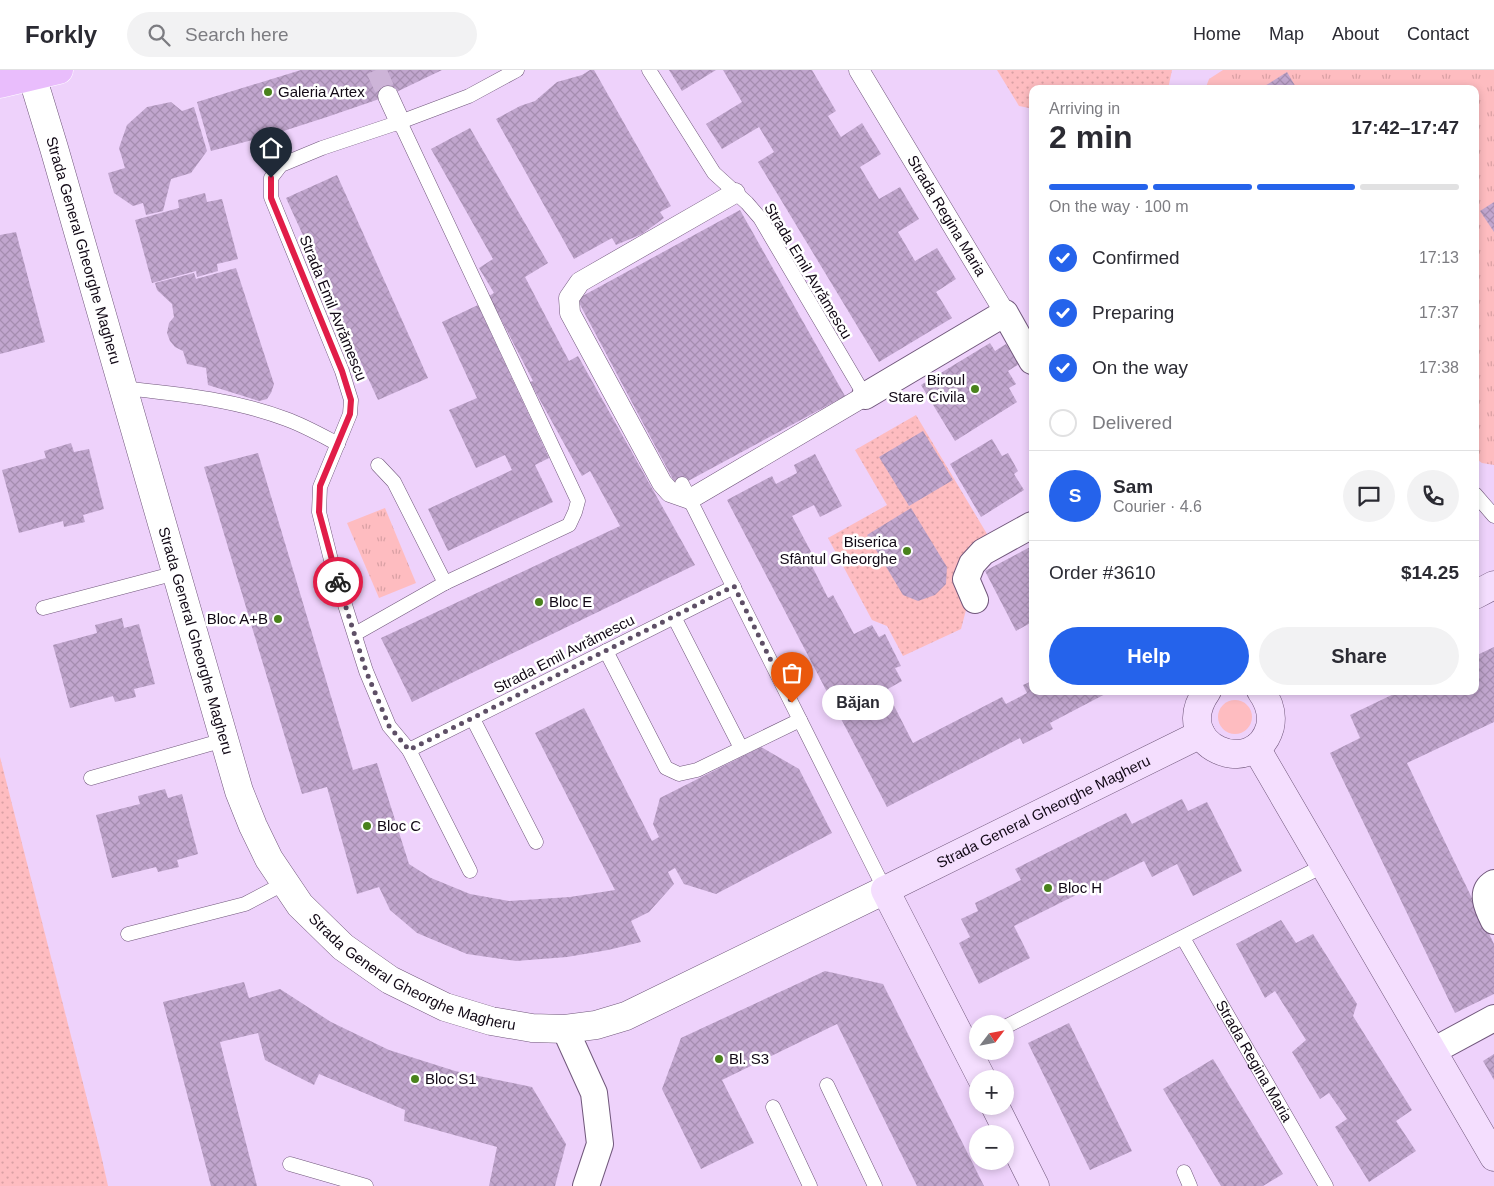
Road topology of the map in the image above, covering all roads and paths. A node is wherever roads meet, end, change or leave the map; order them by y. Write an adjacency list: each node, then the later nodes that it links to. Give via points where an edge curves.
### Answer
1 (59, 70): 5 (main road)
2 (517, 70): 8 (lane, Strada Emil Avrămescu, via 469,96)
3 (649, 70): 9 (lane, Strada Emil Avrămescu, via 714,173)
4 (859, 70): 10 (street, Strada Regina Maria)
5 (32, 76): 6 (main road); 12 (street, Strada General Gheorghe Magheru)
6 (0, 84)
7 (388, 96): 8 (street)
8 (400, 122): 14 (lane, Strada Emil Avrămescu, via 281,165 271,178 271,198 351,400 350,414); 21 (lane, via 578,501 569,525)
9 (735, 193): 13 (lane, Strada Emil Avrămescu, via 760,218); 16 (street, via 580,282 569,298 570,313 662,483 670,492)
10 (1005, 313): 11 (street, Strada Regina Maria); 13 (street)
11 (1029, 356)
12 (123, 388): 14 (lane, via 188,394 247,406 287,419); 20 (street, Strada General Gheorghe Magheru)
13 (865, 396): 16 (street)
14 (338, 444): 28 (lane, Strada Emil Avrămescu, via 320,486 319,512)
15 (378, 465): 21 (lane, via 394,482)
16 (686, 492): 23 (lane)
17 (1479, 499): 18 (lane)
18 (1494, 516)
19 (1029, 527): 25 (street, via 983,552 972,564 966,579)
20 (176, 573): 26 (lane); 35 (street, Strada General Gheorghe Magheru)
21 (445, 583): 28 (lane)
22 (1494, 585): 24 (main road)
23 (734, 586): 27 (lane, Strada Emil Avrămescu); 33 (lane)
24 (1479, 593)
25 (975, 600)
26 (43, 608)
27 (674, 617): 29 (lane, Strada Emil Avrămescu); 36 (lane)
28 (355, 634): 38 (lane, Strada Emil Avrămescu, via 366,671 389,726)
29 (606, 651): 32 (lane, Strada Emil Avrămescu); 36 (lane, via 666,768 679,774 697,770)
30 (1204, 695): 34 (main road, via 1197,710)
31 (1271, 695): 37 (main road, via 1271,721)
32 (473, 719): 38 (lane, Strada Emil Avrămescu); 40 (lane)
33 (800, 720): 36 (lane); 45 (lane)
34 (1201, 734): 37 (main road, via 1214,748 1224,753 1235,754); 45 (main road, Strada General Gheorghe Magheru)
35 (224, 740): 39 (lane); 43 (street, Strada General Gheorghe Magheru, via 252,826)
36 (741, 748)
37 (1256, 748): 41 (main road)
38 (409, 750): 42 (lane, Strada Emil Avrămescu)
39 (91, 778)
40 (536, 842)
41 (1325, 865): 48 (lane); 53 (main road)
42 (470, 871)
43 (286, 883): 47 (lane, via 245,904); 51 (street, Strada General Gheorghe Magheru, via 300,905 343,948 390,980 445,1007 491,1021)
44 (1494, 883): 46 (street, via 1485,894 1487,908)
45 (885, 890): 51 (street, Strada General Gheorghe Magheru, via 626,1016 596,1025); 52 (main road)
46 (1494, 921)
47 (128, 934)
48 (1183, 938): 50 (lane); 66 (lane, Strada Regina Maria)
49 (1494, 1018): 53 (street)
50 (1014, 1022)
51 (564, 1029): 61 (street, via 594,1093 600,1144)
52 (969, 1039)
53 (1433, 1051): 57 (main road)
54 (826, 1085): 63 (lane)
55 (773, 1107): 62 (lane)
56 (1000, 1115): 64 (main road)
57 (1494, 1157)
58 (290, 1164): 60 (lane)
59 (1184, 1172): 65 (lane)
60 (366, 1186)
61 (586, 1186)
62 (810, 1186)
63 (875, 1186)
64 (1035, 1186)
65 (1190, 1186)
66 (1326, 1186)

